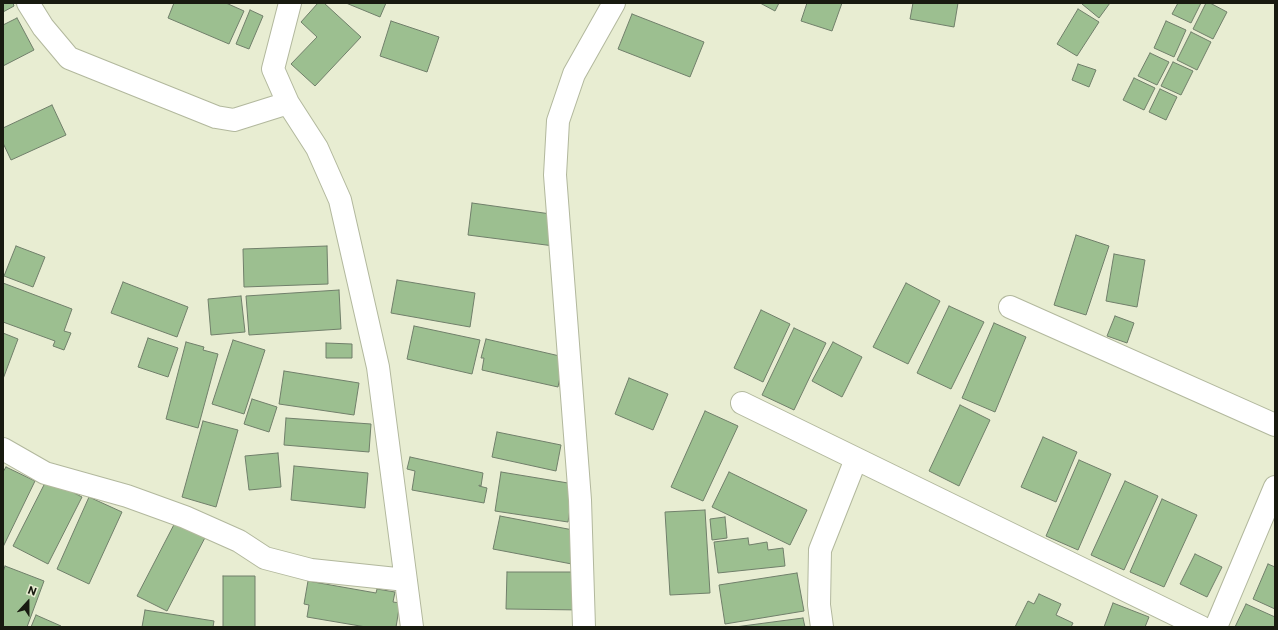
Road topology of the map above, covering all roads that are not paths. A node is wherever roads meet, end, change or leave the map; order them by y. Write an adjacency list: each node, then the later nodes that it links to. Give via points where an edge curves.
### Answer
1 (28, 3): 4 (street, via 43,27 69,58 216,117 234,120)
2 (290, 3): 4 (street, via 273,69)
3 (614, 3): 13 (street, via 574,74 558,120 556,174 580,500)
4 (288, 103): 11 (street, via 318,148 340,200 378,367)
5 (1010, 308): 7 (street)
6 (742, 403): 9 (street)
7 (1275, 425)
8 (3, 449): 11 (street, via 45,473 127,496 185,517 239,541 264,558 312,570)
9 (856, 459): 14 (street, via 820,550 818,605); 15 (street)
10 (1275, 487): 16 (street)
11 (406, 580): 12 (street)
12 (412, 627)
13 (584, 627)
14 (822, 627)
15 (1201, 627)
16 (1216, 627)

